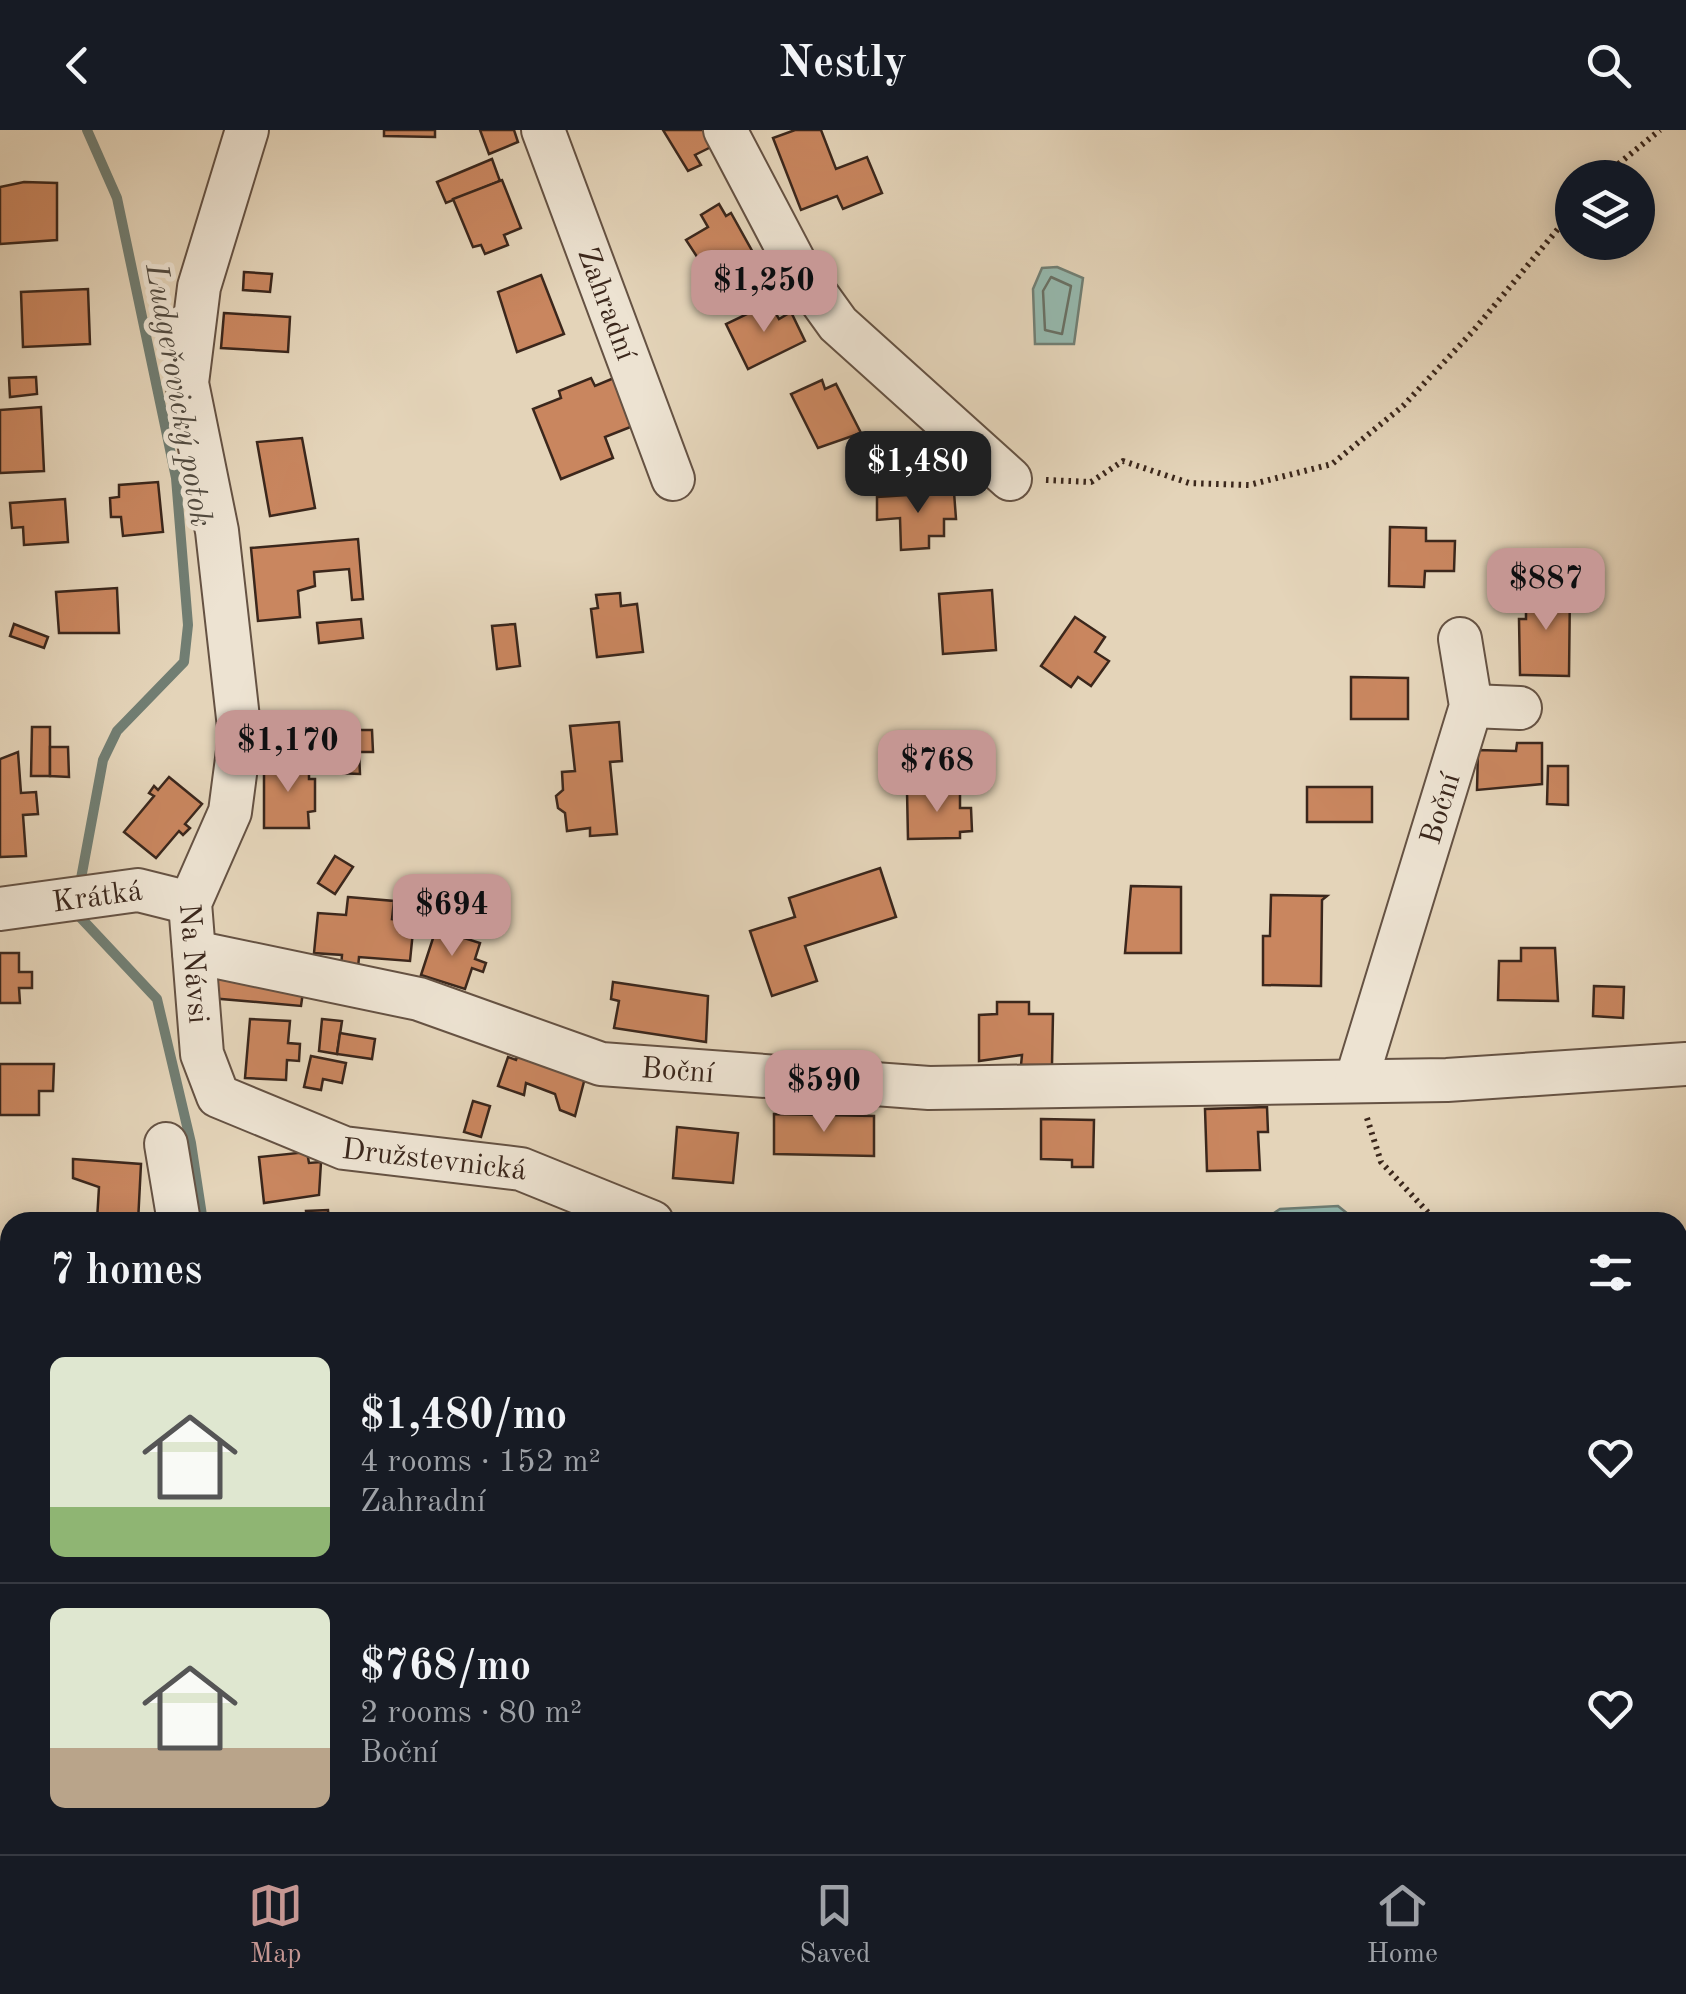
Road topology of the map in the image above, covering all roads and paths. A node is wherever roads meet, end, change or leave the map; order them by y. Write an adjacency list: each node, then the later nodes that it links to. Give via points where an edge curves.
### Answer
1 (247, 130): 12 (street, Na Návsi, via 199,287 187,383 217,531 240,736 230,812)
2 (543, 130): 7 (street, Zahradní)
3 (725, 130): 8 (street, via 815,296)
4 (1660, 130): 5 (path)
5 (1624, 160)
6 (1555, 232): 8 (path, via 1403,406 1332,464 1249,485 1189,483 1123,461 1091,482)
7 (674, 479)
8 (1010, 479)
9 (1460, 639): 10 (street, Boční)
10 (1471, 706): 11 (street); 16 (street, Boční)
11 (1520, 708)
12 (190, 903): 13 (street, Krátká, via 138,890); 14 (street, Na Návsi)
13 (0, 908)
14 (194, 952): 16 (street, Boční, via 419,1000 602,1064 929,1088); 17 (street, Na Návsi, via 202,1054)
15 (1686, 1064): 16 (street, Boční)
16 (1356, 1081): 21 (path, via 1381,1162)
17 (218, 1096): 20 (street, Družstevnická, via 344,1148 521,1169)
18 (166, 1144): 19 (street)
19 (177, 1212)
20 (627, 1212)
21 (1428, 1212)

